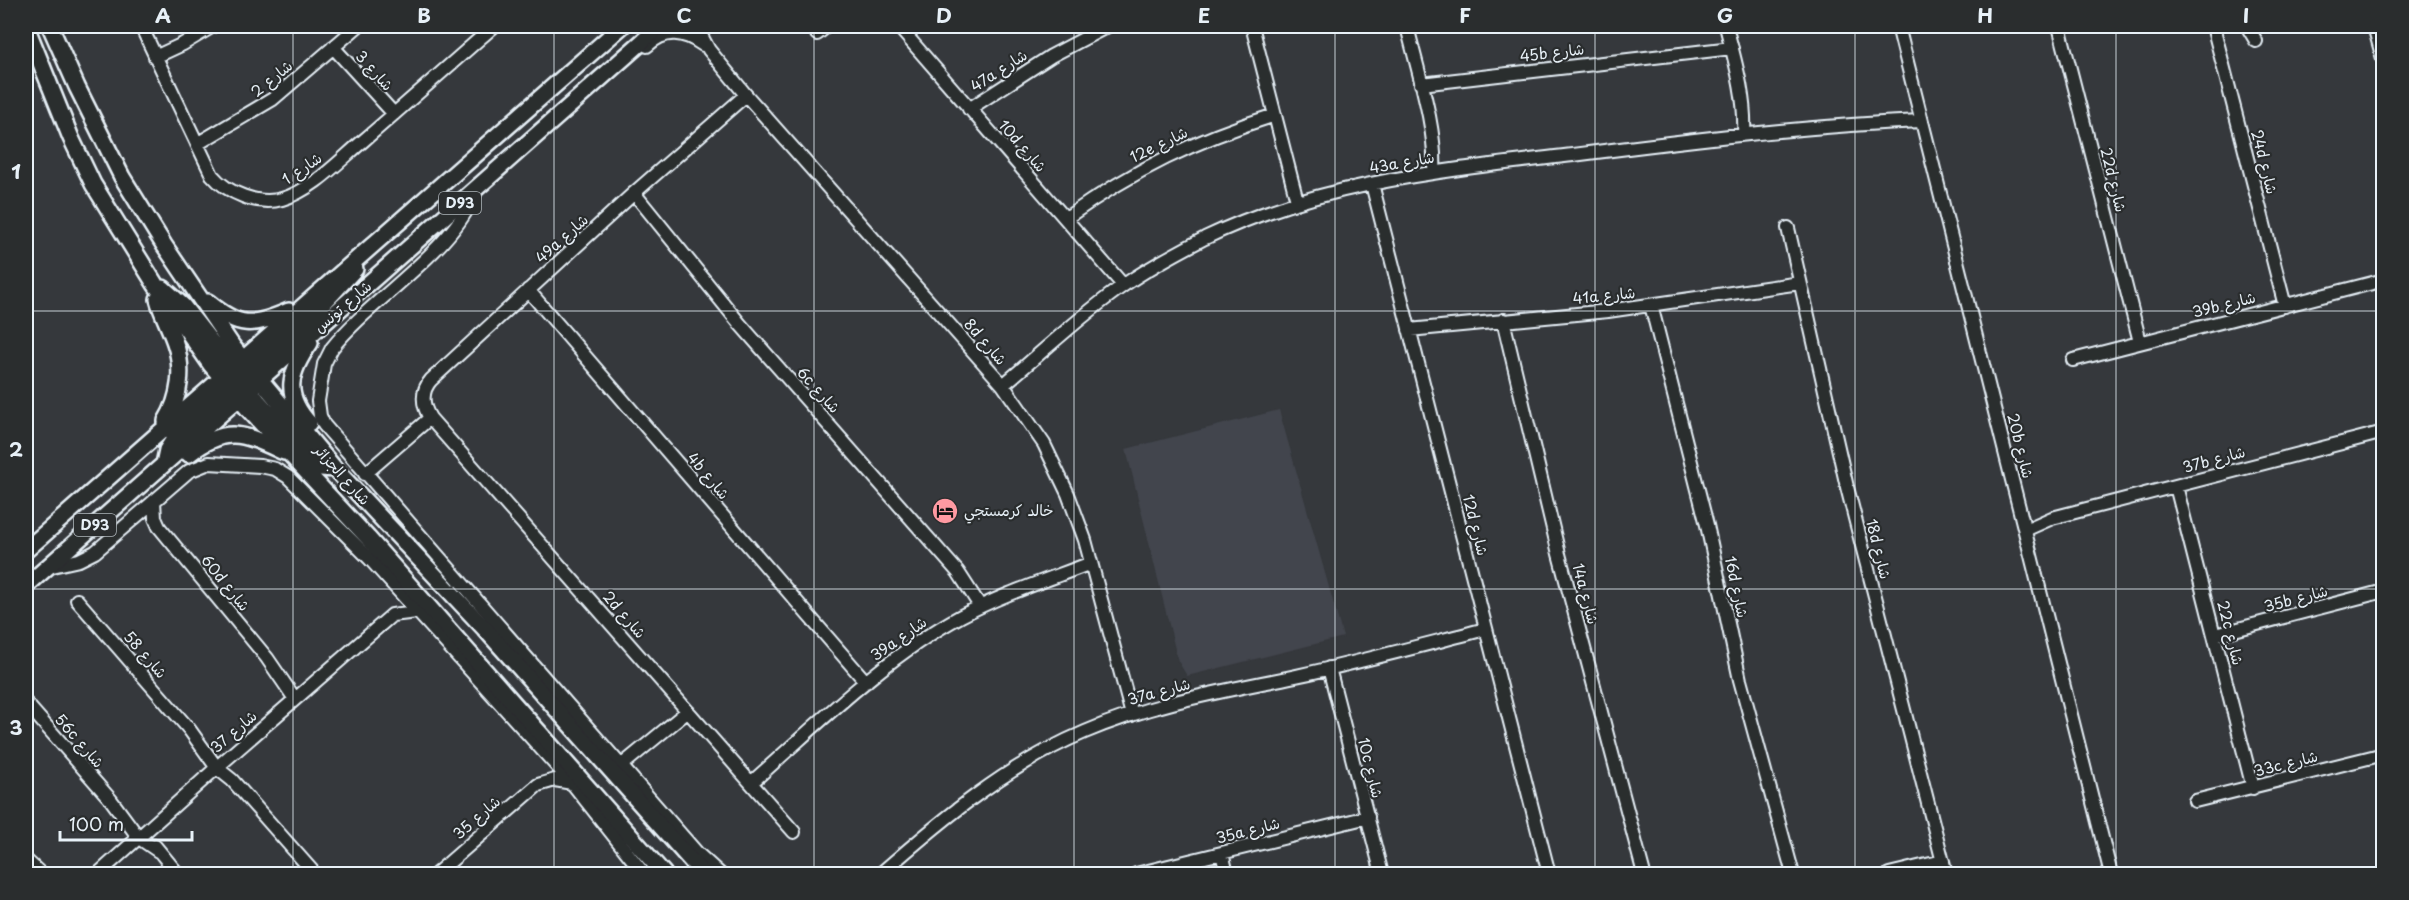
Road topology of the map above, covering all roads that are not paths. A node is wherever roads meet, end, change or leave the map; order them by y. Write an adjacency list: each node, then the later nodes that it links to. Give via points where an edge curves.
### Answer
1 (26, 26): 47 (main road, شارع الجزائر, via 80,159)
2 (50, 26): 49 (main road, شارع الجزائر, via 117,167)
3 (141, 26): 26 (street, شارع 1)
4 (213, 26): 26 (street)
5 (357, 26): 24 (street, شارع 2)
6 (494, 26): 32 (street, شارع 1)
7 (621, 26): 44 (main road, شارع تونس / D93)
8 (660, 26): 27 (main road, شارع تونس / D93)
9 (696, 26): 25 (street, 8d شارع)
10 (827, 26): 21 (street)
11 (898, 26): 31 (street, 10d شارع)
12 (1108, 26): 31 (street, 47a شارع, via 1051,56)
13 (1252, 26): 33 (street)
14 (1407, 26): 29 (street)
15 (1726, 26): 23 (street)
16 (1898, 26): 34 (street, 20b شارع)
17 (2058, 26): 57 (street, 22d شارع)
18 (2213, 26): 53 (street, 24d شارع)
19 (2247, 26): 22 (street)
20 (2374, 26): 28 (street)
21 (817, 34)
22 (2256, 41)
23 (1730, 44): 29 (street, 45b شارع, via 1677,54 1467,78); 35 (street)
24 (333, 47): 32 (street, شارع 3); 36 (street, شارع 2, via 273,99)
25 (709, 50): 27 (street, 8d شارع, via 689,36 668,33 639,54); 30 (street, 8d شارع)
26 (155, 57): 36 (street, شارع 1)
27 (622, 58): 39 (main road, شارع تونس / D93)
28 (2384, 62)
29 (1422, 88): 37 (street)
30 (746, 95): 40 (street, 49a شارع); 60 (street, 8d شارع)
31 (969, 109): 42 (street, 10d شارع)
32 (394, 114): 36 (street, شارع 1, via 325,174 277,200 229,191 212,175)
33 (1275, 115): 41 (street); 42 (street, 12e شارع, via 1185,147 1142,169)
34 (1920, 116): 35 (street, 43a شارع); 71 (street, 20b شارع)
35 (1749, 133): 37 (street, 43a شارع)
36 (197, 144)
37 (1439, 171): 38 (street, 43a شارع)
38 (1372, 184): 41 (street, 43a شارع); 56 (street, 12d شارع)
39 (478, 187): 55 (main road, شارع تونس / D93); 67 (street, via 454,228 326,356 318,401 320,416)
40 (634, 193): 50 (street, 49a شارع); 82 (street, 6c شارع, via 740,324 958,572)
41 (1297, 201): 48 (street, 43a شارع, via 1207,237)
42 (1066, 219): 48 (street, 10d شارع)
43 (1788, 228): 46 (street, 18d شارع)
44 (376, 241): 51 (main road, شارع تونس / D93); 59 (main road, via 332,296)
45 (2384, 280): 53 (street, 39b شارع)
46 (1800, 283): 52 (street, 41a شارع); 108 (street, 18d شارع, via 1847,487)
47 (155, 284): 59 (main road, شارع الجزائر); 62 (main road, via 176,345 179,366 176,397)
48 (1124, 285): 60 (street, 43a شارع)
49 (194, 290): 51 (main road, via 226,317 244,323 267,321); 59 (main road, شارع الجزائر)
50 (528, 290): 61 (street, 49a شارع, via 428,383 423,399); 90 (street, 4b شارع)
51 (302, 306): 59 (main road, شارع تونس / D93)
52 (1651, 306): 54 (street, 41a شارع); 123 (street, 16d شارع, via 1707,525 1740,680)
53 (2284, 306): 57 (street, 39b شارع)
54 (1503, 320): 56 (street, 41a شارع); 122 (street, 14a شارع, via 1559,554)
55 (323, 324): 59 (main road, شارع تونس / D93); 66 (main road, via 296,366 291,387 298,410 332,450)
56 (1409, 330): 85 (street, 12d شارع)
57 (2140, 342): 58 (street, 39b شارع)
58 (2073, 360)
59 (241, 379): 62 (main road, شارع تونس / D93); 64 (main road, شارع الجزائر); 65 (main road, via 174,439); 66 (main road, شارع الجزائر)
60 (1003, 385): 76 (street, 8d شارع, via 1056,466)
61 (430, 418): 67 (street); 93 (street, 2d شارع)
62 (163, 427): 74 (main road, شارع تونس / D93)
63 (2384, 432): 68 (street, 37b شارع)
64 (293, 456): 65 (main road, via 251,437 230,434 211,439 183,458); 73 (main road, شارع الجزائر)
65 (164, 464): 77 (main road, D93)
66 (335, 469): 87 (main road, شارع الجزائر)
67 (365, 474): 89 (street)
68 (2176, 486): 71 (street, 37b شارع); 86 (street, 22c شارع)
69 (154, 501): 70 (street); 72 (street, 60d شارع, via 154,518); 75 (street, via 200,465 268,467 288,477)
70 (135, 518): 72 (street, 60d شارع, via 147,519); 77 (street, via 87,556)
71 (2024, 525): 126 (street, 20b شارع)
72 (159, 527): 91 (street, 60d شارع)
73 (368, 538): 75 (main road); 114 (main road, شارع الجزائر)
74 (26, 550)
75 (369, 558): 78 (street)
76 (1091, 563): 82 (street, 39a شارع); 94 (street, 8d شارع)
77 (48, 567): 79 (main road, D93)
78 (390, 582): 83 (street); 84 (street, via 396,597)
79 (26, 586)
80 (2384, 591): 86 (street, 35b شارع)
81 (77, 600): 97 (street, شارع 58)
82 (980, 606): 90 (street, 39a شارع, via 919,641)
83 (417, 612): 84 (street); 95 (street)
84 (392, 615): 91 (street, شارع 37)
85 (1486, 629): 88 (street, 37a شارع); 121 (street, 12d شارع)
86 (2215, 635): 102 (street, 22c شارع)
87 (517, 665): 89 (main road); 115 (main road, شارع الجزائر)
88 (1329, 668): 94 (street, 37a شارع); 104 (street, 10c شارع)
89 (542, 674): 98 (street)
90 (866, 682): 100 (street, 39a شارع)
91 (299, 696): 97 (street, شارع 37)
92 (26, 703): 106 (street, 56c شارع)
93 (688, 711): 98 (street); 100 (street, 2d شارع)
94 (1132, 715): 117 (street, 37a شارع, via 1083,732 1015,768 966,802)
95 (545, 754): 99 (street); 101 (street)
96 (2384, 754): 102 (street, 33c شارع)
97 (220, 765): 106 (street, شارع 37); 111 (street, شارع 58)
98 (621, 766): 116 (street)
99 (572, 783): 101 (street, via 555,780); 113 (street)
100 (751, 783): 105 (street, 2d شارع)
101 (538, 785): 112 (street, شارع 35)
102 (2253, 788): 103 (street, 33c شارع)
103 (2195, 801)
104 (1368, 817): 107 (street, 35a شارع); 120 (street, 10c شارع)
105 (794, 832)
106 (142, 835): 109 (street, شارع 37); 110 (street, 56c شارع)
107 (1222, 853): 118 (street, 35a شارع); 119 (street)
108 (1943, 861): 124 (street); 125 (street, 18d شارع)
109 (98, 874)
110 (178, 874)
111 (315, 874)
112 (436, 874)
113 (644, 874)
114 (664, 874)
115 (703, 874)
116 (720, 874)
117 (880, 874)
118 (1136, 874)
119 (1227, 874)
120 (1382, 874)
121 (1549, 874)
122 (1644, 874)
123 (1793, 874)
124 (1889, 874)
125 (1946, 874)
126 (2111, 874)

